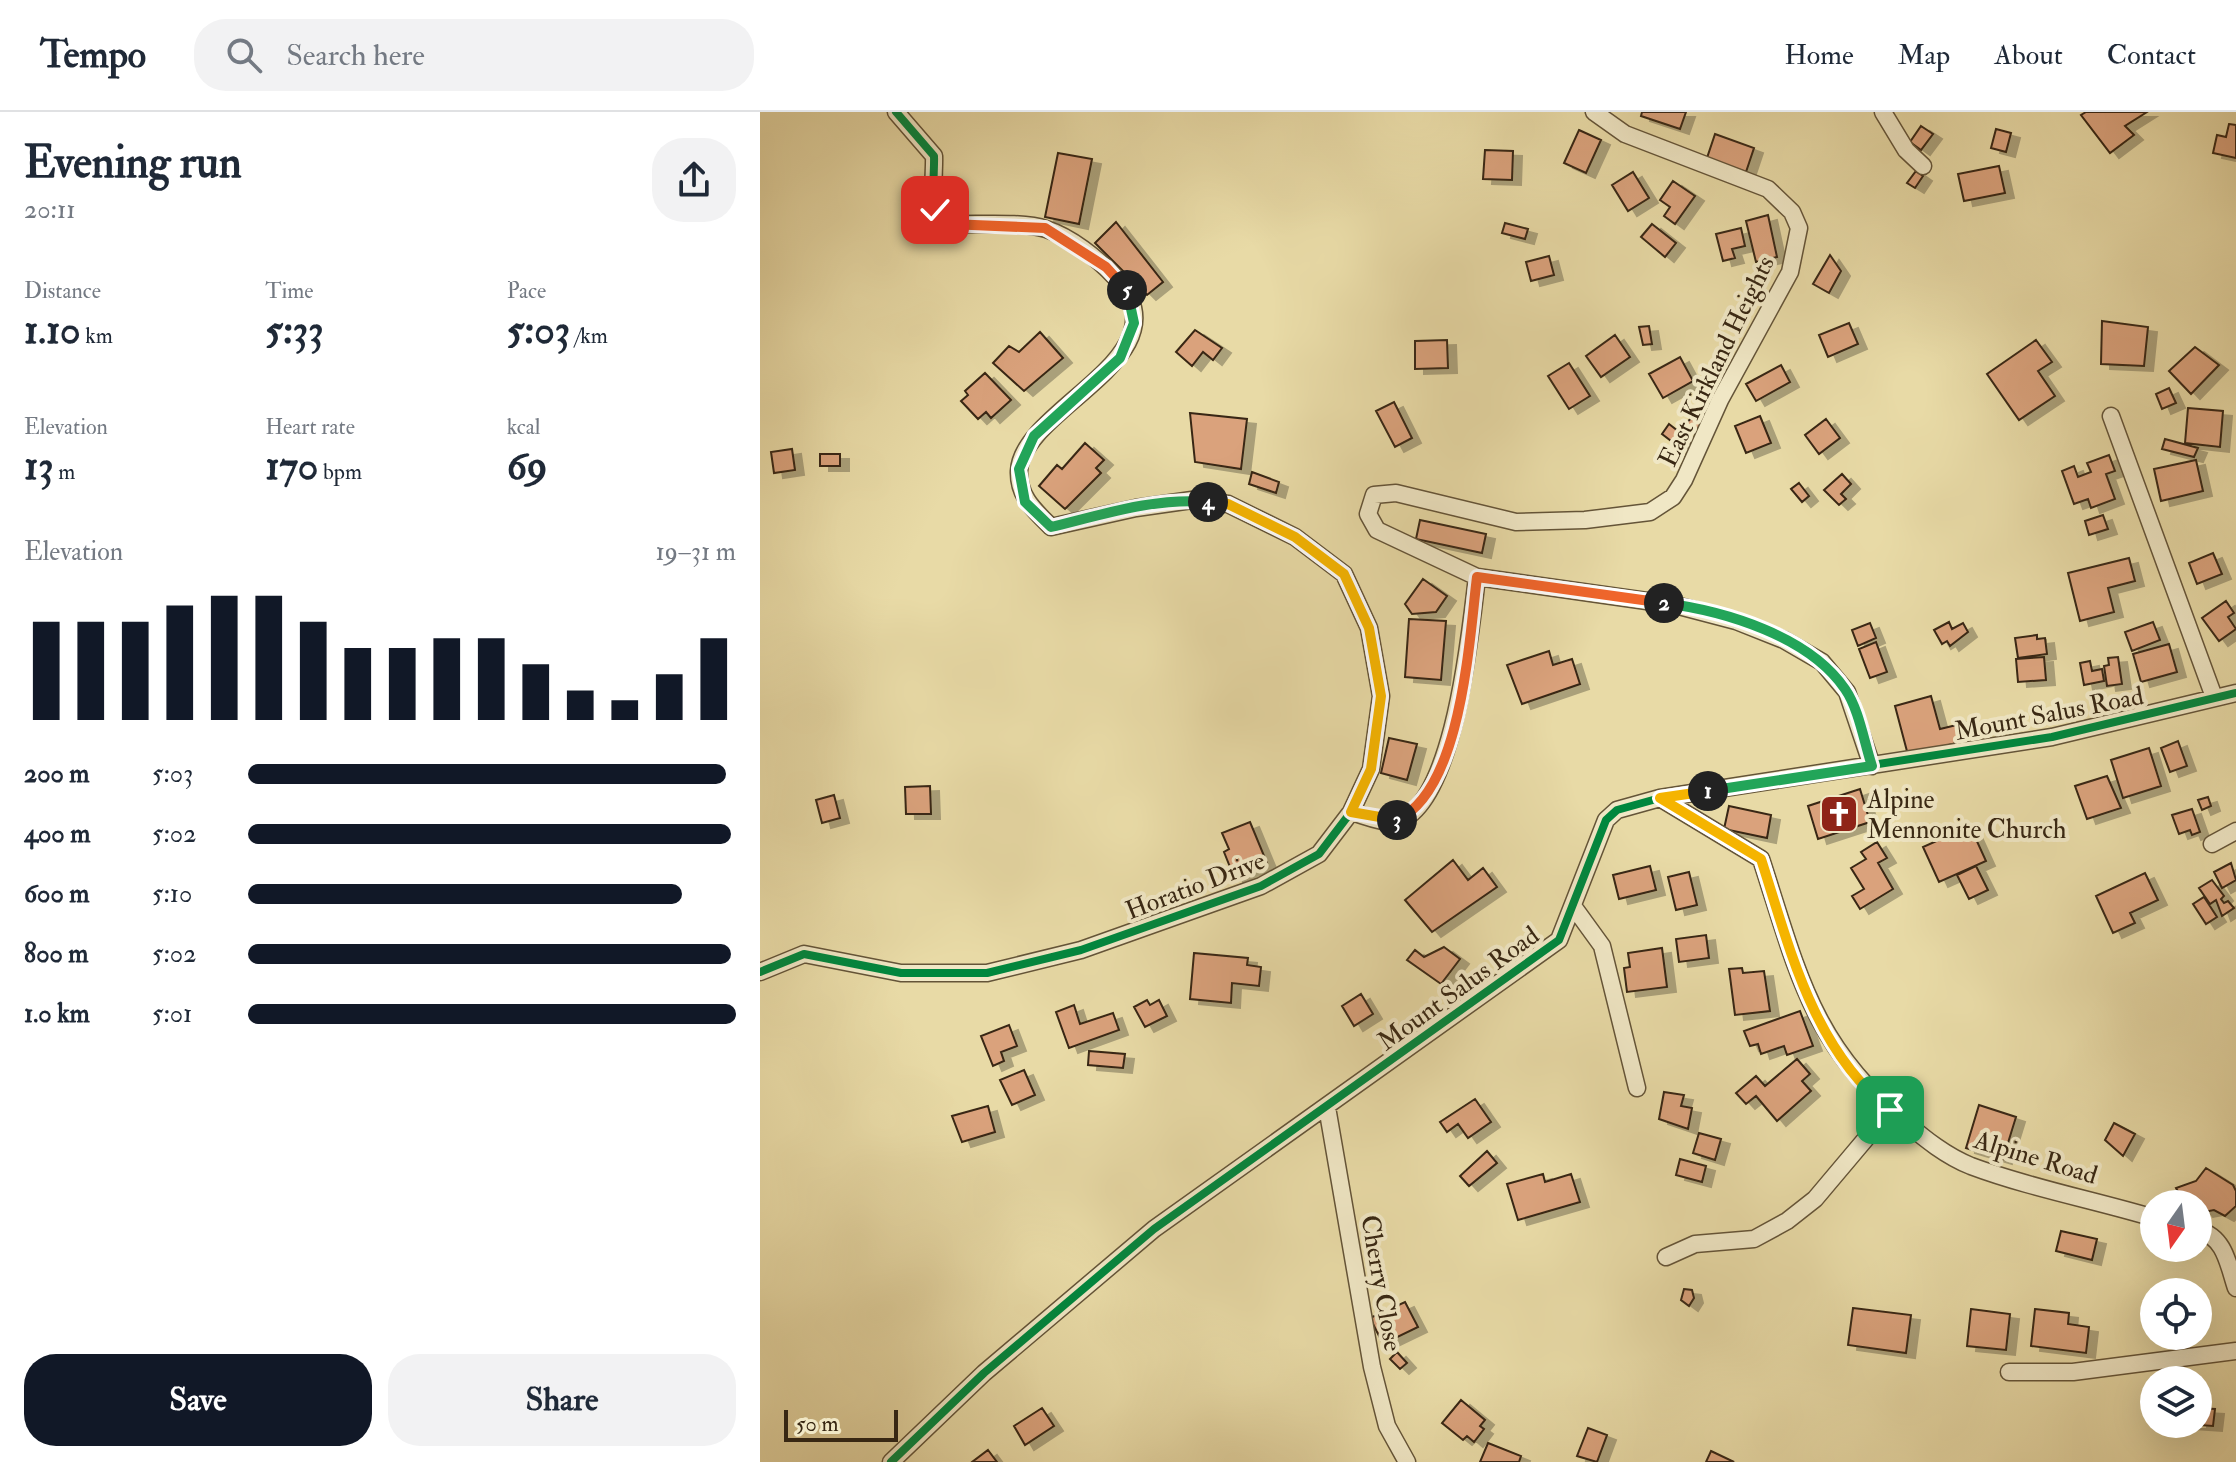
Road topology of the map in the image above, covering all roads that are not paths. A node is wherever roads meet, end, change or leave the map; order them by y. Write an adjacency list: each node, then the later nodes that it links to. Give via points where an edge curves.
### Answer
1 (896, 112): 11 (street, Horatio Drive, via 934,156 935,210 941,220 1045,228 1085,252 1126,289 1134,323 1120,358 1034,436 1019,469 1025,502 1051,527 1192,500 1228,504 1295,537 1344,574 1369,628 1381,696 1371,769)
2 (1594, 112): 6 (street, East Kirkland Heights, via 1625,134 1768,189 1792,212 1799,228 1797,250 1684,480 1663,506 1623,516 1516,522 1396,493 1374,495 1368,514 1377,530)
3 (1883, 112): 4 (street, via 1906,150)
4 (1923, 166)
5 (2111, 416): 8 (street)
6 (1477, 577): 9 (street, East Kirkland Heights, via 1675,605 1784,640 1822,662 1847,692); 11 (street, via 1461,695 1444,760 1424,798 1411,814 1393,822)
7 (2236, 693): 8 (street, Mount Salus Road)
8 (2214, 697): 9 (street, Mount Salus Road, via 2052,737)
9 (1872, 766): 10 (street, Mount Salus Road)
10 (1660, 798): 14 (street, Mount Salus Road, via 1617,810 1606,820); 18 (street, Alpine Road, via 1761,859 1805,994 1834,1048)
11 (1351, 812): 15 (street, Horatio Drive, via 1319,854 1261,886 1081,950 987,973 901,973 804,954)
12 (2236, 831): 13 (street)
13 (2212, 844)
14 (1573, 906): 16 (street, via 1602,946); 17 (street, Mount Salus Road, via 1559,940)
15 (760, 972)
16 (1637, 1088)
17 (1327, 1107): 25 (street, Mount Salus Road, via 1154,1229 984,1373); 26 (street, Cherry Close, via 1372,1367 1387,1426)
18 (1890, 1110): 19 (street, Alpine Road, via 1933,1145 1970,1165); 21 (street, via 1815,1199 1787,1221 1754,1239 1695,1244)
19 (2140, 1214)
20 (2212, 1234): 22 (street)
21 (1666, 1257)
22 (2236, 1288)
23 (2236, 1351): 24 (street, via 2073,1372)
24 (2009, 1372)
25 (891, 1462)
26 (1407, 1462)

